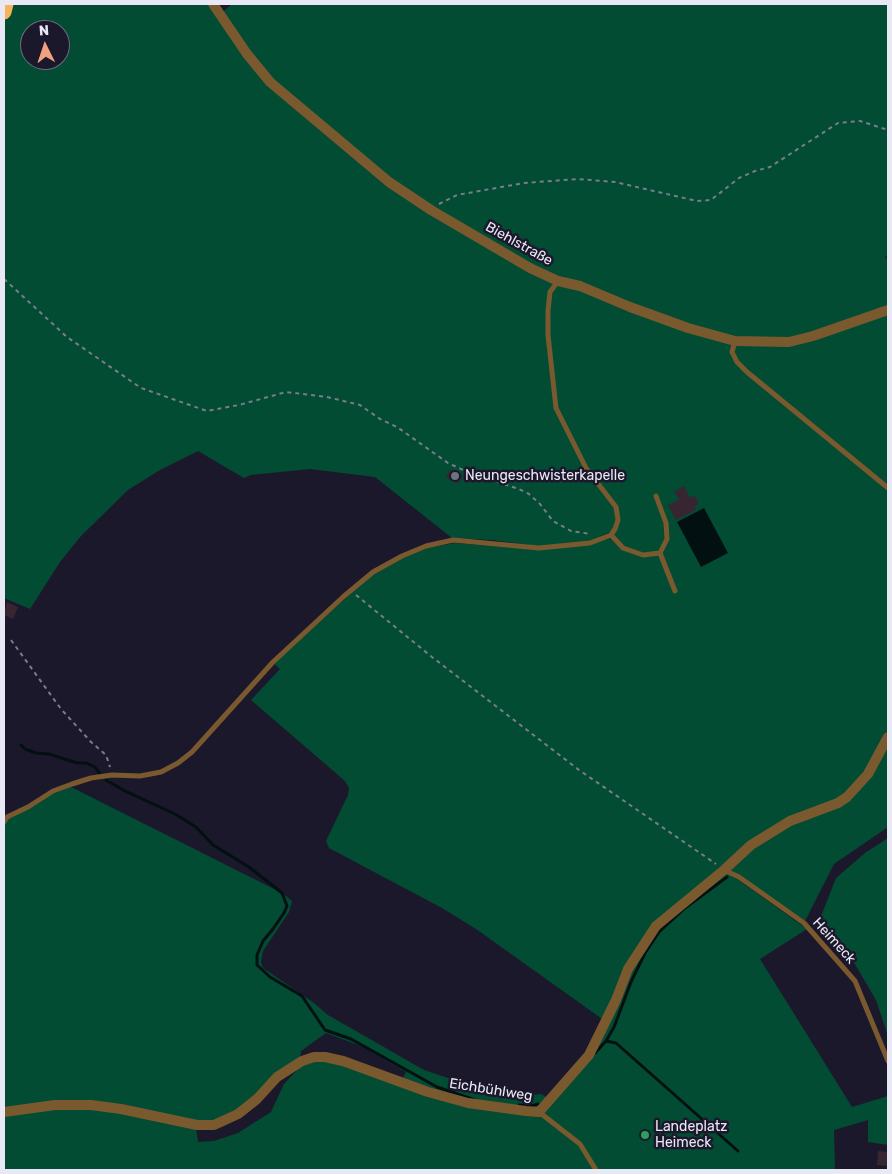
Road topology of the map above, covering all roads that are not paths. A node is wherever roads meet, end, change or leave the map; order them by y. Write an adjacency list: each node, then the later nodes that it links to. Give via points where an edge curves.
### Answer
1 (6, 4): 3 (highway)
2 (213, 4): 4 (street, Biehlstraße, via 270,82 389,182 530,268)
3 (4, 12)
4 (558, 281): 6 (street, Biehlstraße, via 580,286 688,328); 9 (lane, via 550,292 548,311 556,408 586,468 616,507 618,520)
5 (888, 310): 6 (street, Biehlstraße, via 789,342)
6 (735, 341): 7 (lane, via 732,352 747,372)
7 (888, 488)
8 (656, 496): 10 (lane, via 666,523 667,539)
9 (611, 535): 10 (lane, via 623,548 642,556); 13 (lane, via 590,543 539,548 453,540 402,556 373,572 273,662 192,752 178,763 161,772 140,776 112,775 68,785)
10 (660, 553): 11 (lane)
11 (675, 591)
12 (888, 737): 14 (street, Eichbühlweg, via 868,774 847,797 790,821 751,845)
13 (5, 819)
14 (724, 870): 15 (lane, Heimeck, via 804,924 855,981); 17 (street, Eichbühlweg, via 656,926 628,969 589,1055)
15 (888, 1061)
16 (4, 1112): 17 (street, Eichbühlweg, via 55,1105 91,1105 197,1125 214,1125 238,1114 257,1100 277,1077 314,1057 343,1061 460,1101)
17 (538, 1112): 18 (lane, via 580,1144)
18 (596, 1170)

